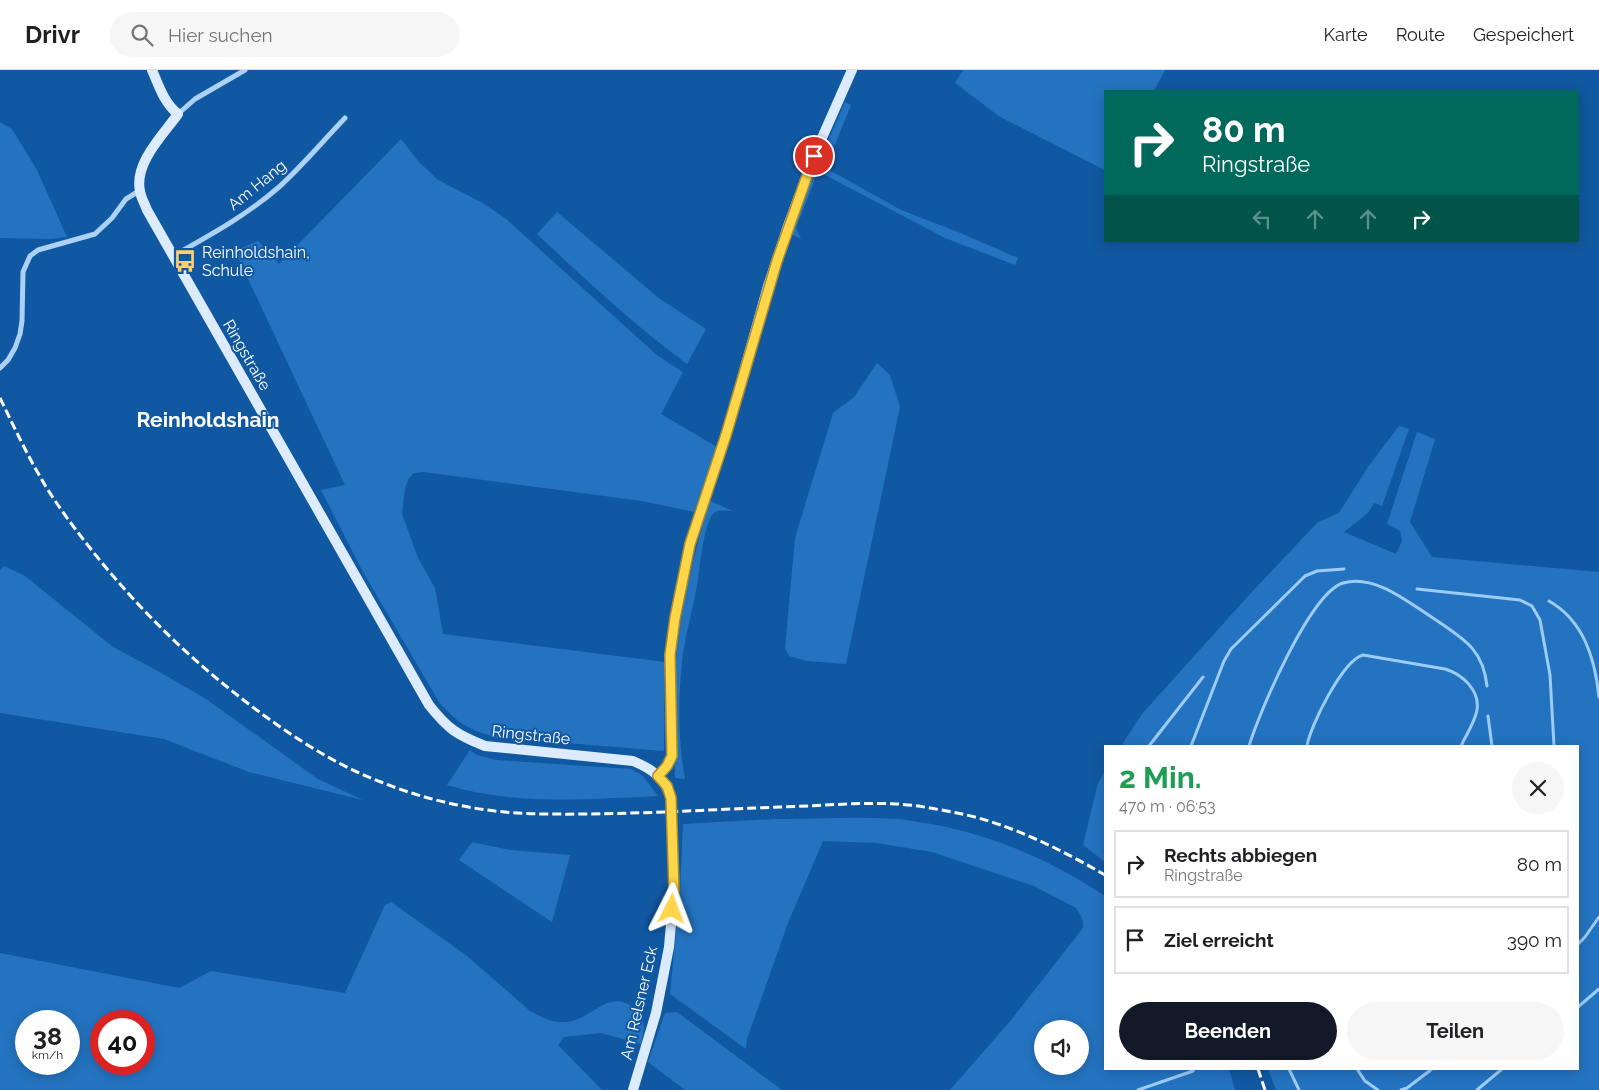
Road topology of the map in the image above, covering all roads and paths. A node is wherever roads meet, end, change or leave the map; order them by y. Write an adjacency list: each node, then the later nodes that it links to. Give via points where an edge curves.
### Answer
1 (152, 70): 4 (street, via 170,108)
2 (245, 70): 4 (street, Ringstraße, via 195,99)
3 (852, 70): 9 (street, via 814,156 788,226 690,544 670,655 672,756)
4 (178, 114): 6 (street, Ringstraße, via 144,162)
5 (345, 118): 7 (street, Am Hang, via 263,200)
6 (140, 191): 7 (street, Ringstraße); 8 (street, via 126,199 95,234 38,250 30,256 23,272 20,334 8,360)
7 (173, 256): 9 (street, Ringstraße, via 425,697 445,725 485,746 633,761 648,767)
8 (0, 368)
9 (658, 776): 10 (street, Am Relsner Eck, via 667,786 671,798 674,890 669,947 660,995)
10 (633, 1090)

